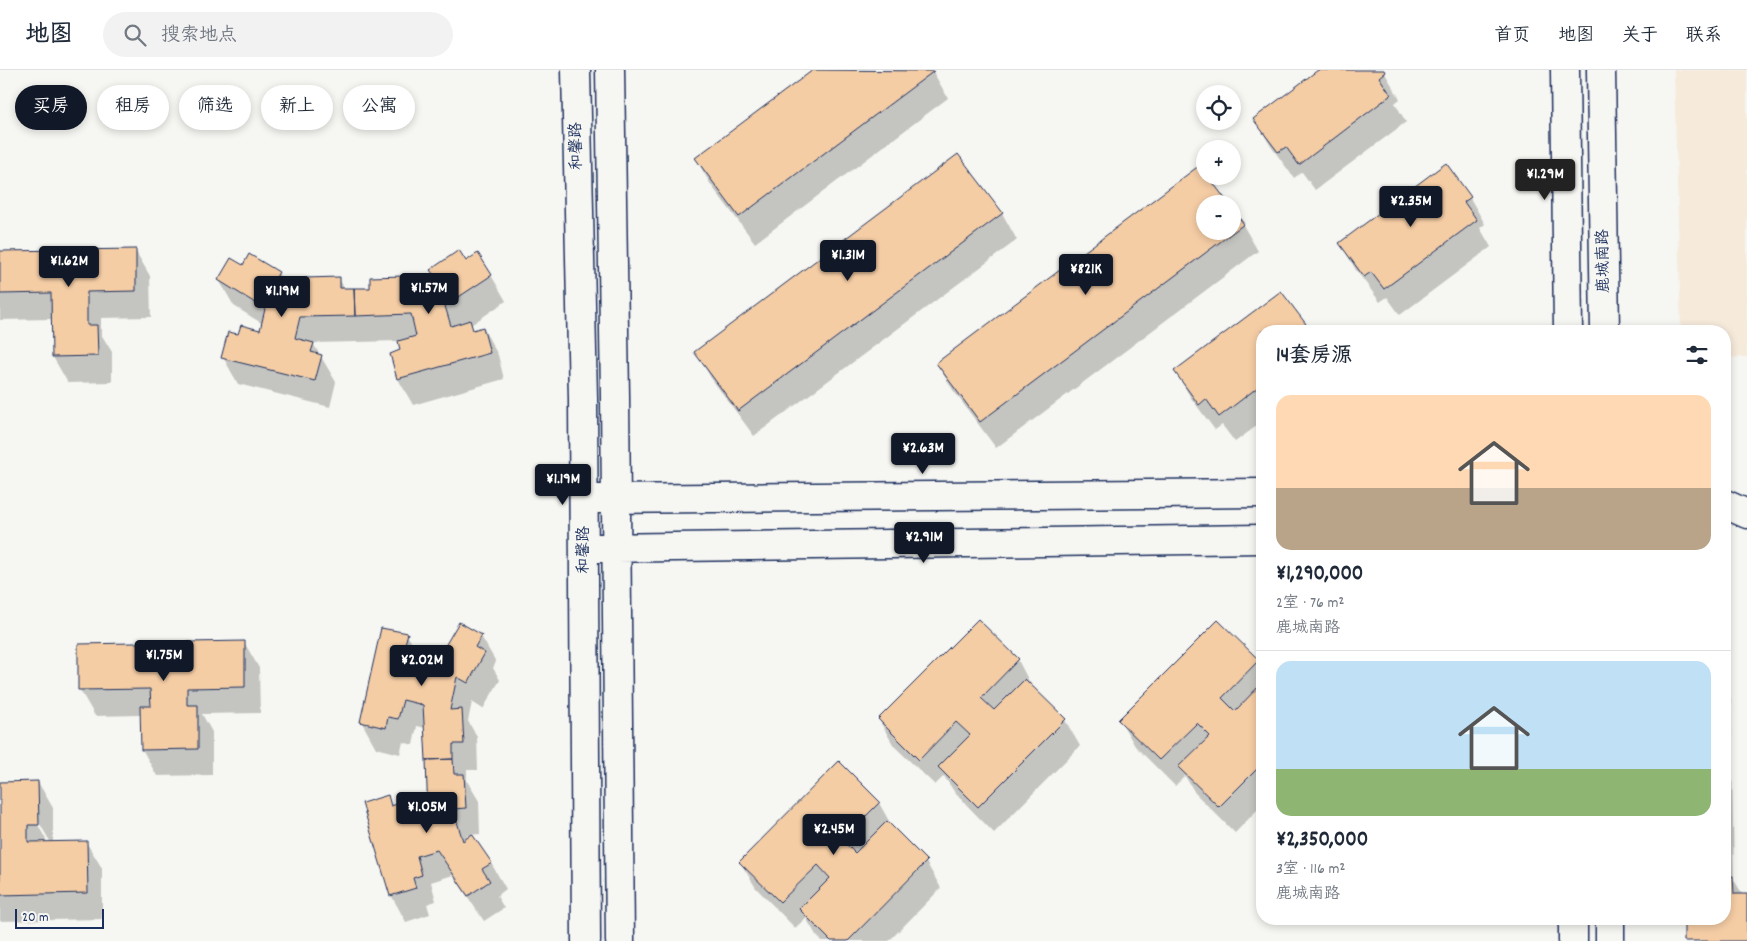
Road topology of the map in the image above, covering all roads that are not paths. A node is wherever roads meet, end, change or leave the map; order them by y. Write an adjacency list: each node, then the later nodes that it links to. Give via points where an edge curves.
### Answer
1 (576, 70): 8 (street, 和馨路)
2 (610, 70): 9 (street, 和馨路)
3 (1565, 70): 5 (street)
4 (1601, 70): 6 (street, 鹿城南路)
5 (1568, 325)
6 (1605, 325)
7 (1256, 493): 9 (street)
8 (584, 499): 9 (street); 15 (street, 和馨路)
9 (616, 499): 14 (street, 和馨路)
10 (1731, 507): 11 (street)
11 (1747, 515): 12 (street)
12 (1731, 520)
13 (1256, 539): 14 (street)
14 (616, 547): 15 (street); 19 (street, 和馨路)
15 (584, 548): 18 (street, 和馨路)
16 (1572, 925): 20 (street)
17 (1610, 925): 21 (street)
18 (586, 941)
19 (620, 941)
20 (1573, 941)
21 (1610, 941)

